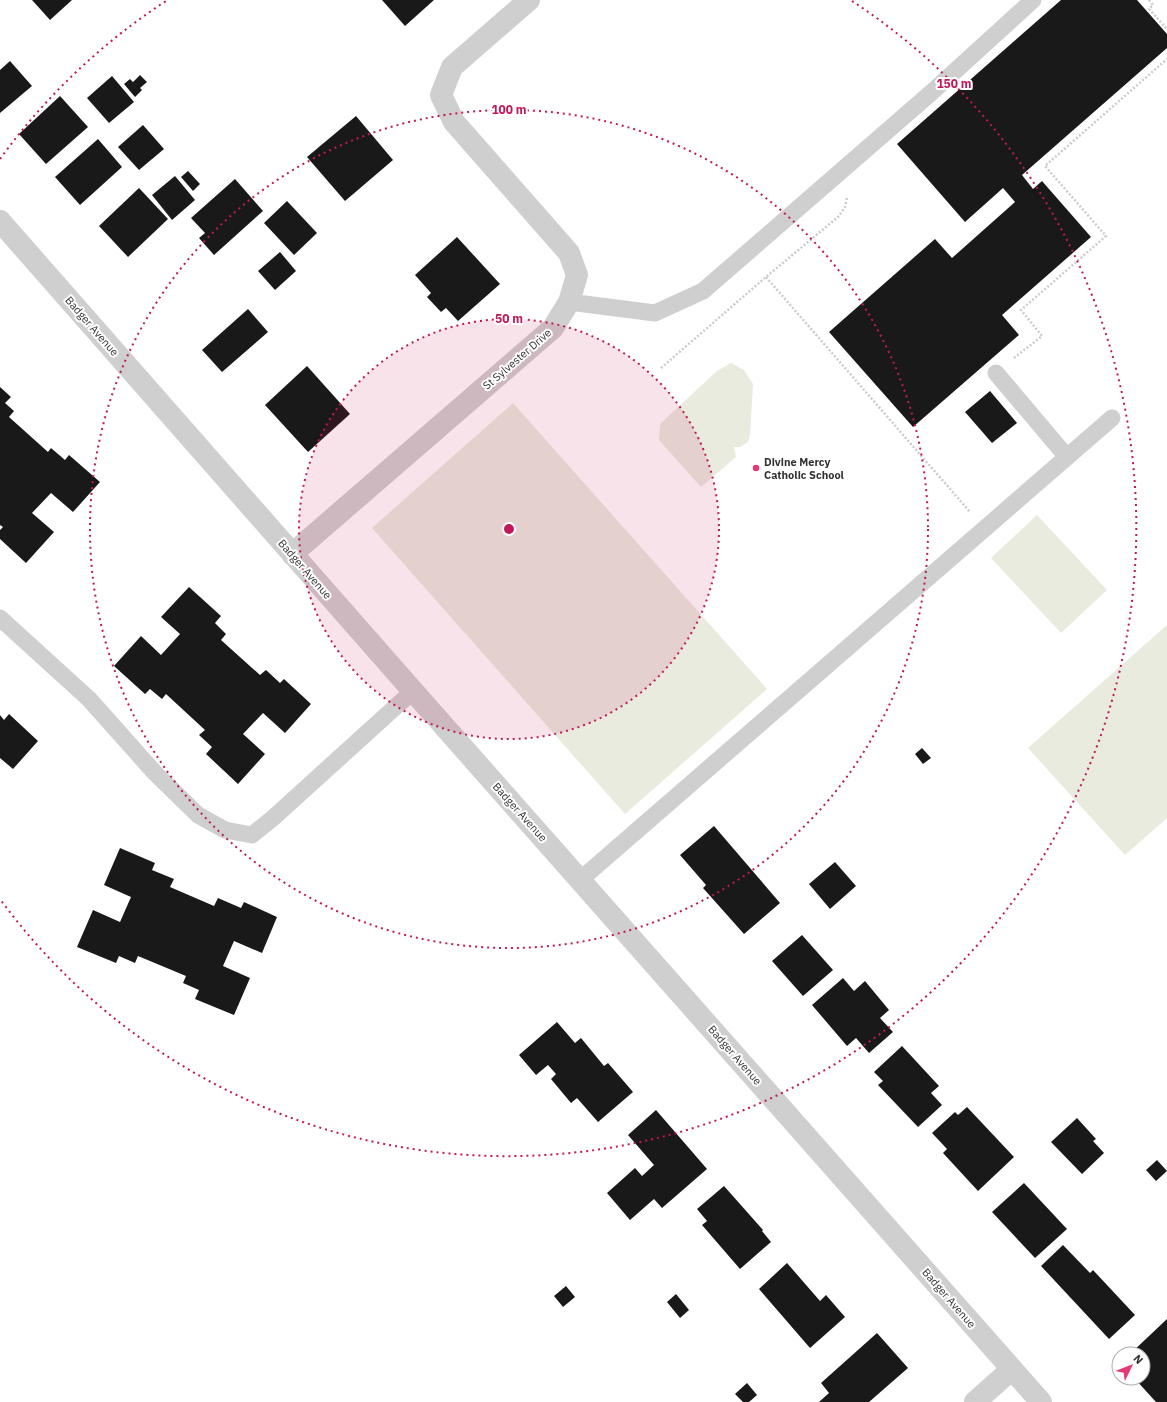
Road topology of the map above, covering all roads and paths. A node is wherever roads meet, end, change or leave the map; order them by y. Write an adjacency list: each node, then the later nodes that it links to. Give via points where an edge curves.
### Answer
1 (529, 0): 8 (street, St Sylvester Drive, via 452,67 441,95 454,122 568,253 577,275)
2 (1033, 0): 8 (lane, via 932,92 703,291 655,313)
3 (1149, 0): 4 (path, via 1153,5 1149,9)
4 (1167, 29)
5 (1167, 59): 9 (path, via 1045,166 1106,236 1021,310 1042,336)
6 (0, 221): 13 (street, Badger Avenue)
7 (766, 277): 12 (path)
8 (569, 302): 13 (street, St Sylvester Drive, via 553,328)
9 (996, 373): 11 (lane)
10 (1112, 418): 11 (lane)
11 (1068, 457): 12 (lane)
12 (984, 529): 16 (lane)
13 (292, 554): 15 (street, Badger Avenue)
14 (0, 618): 15 (lane, via 89,698 155,773 198,815 224,830 252,835)
15 (413, 691): 16 (street, Badger Avenue)
16 (580, 880): 17 (street, Badger Avenue)
17 (1012, 1369): 18 (street); 19 (street, Badger Avenue)
18 (974, 1402)
19 (1041, 1402)

